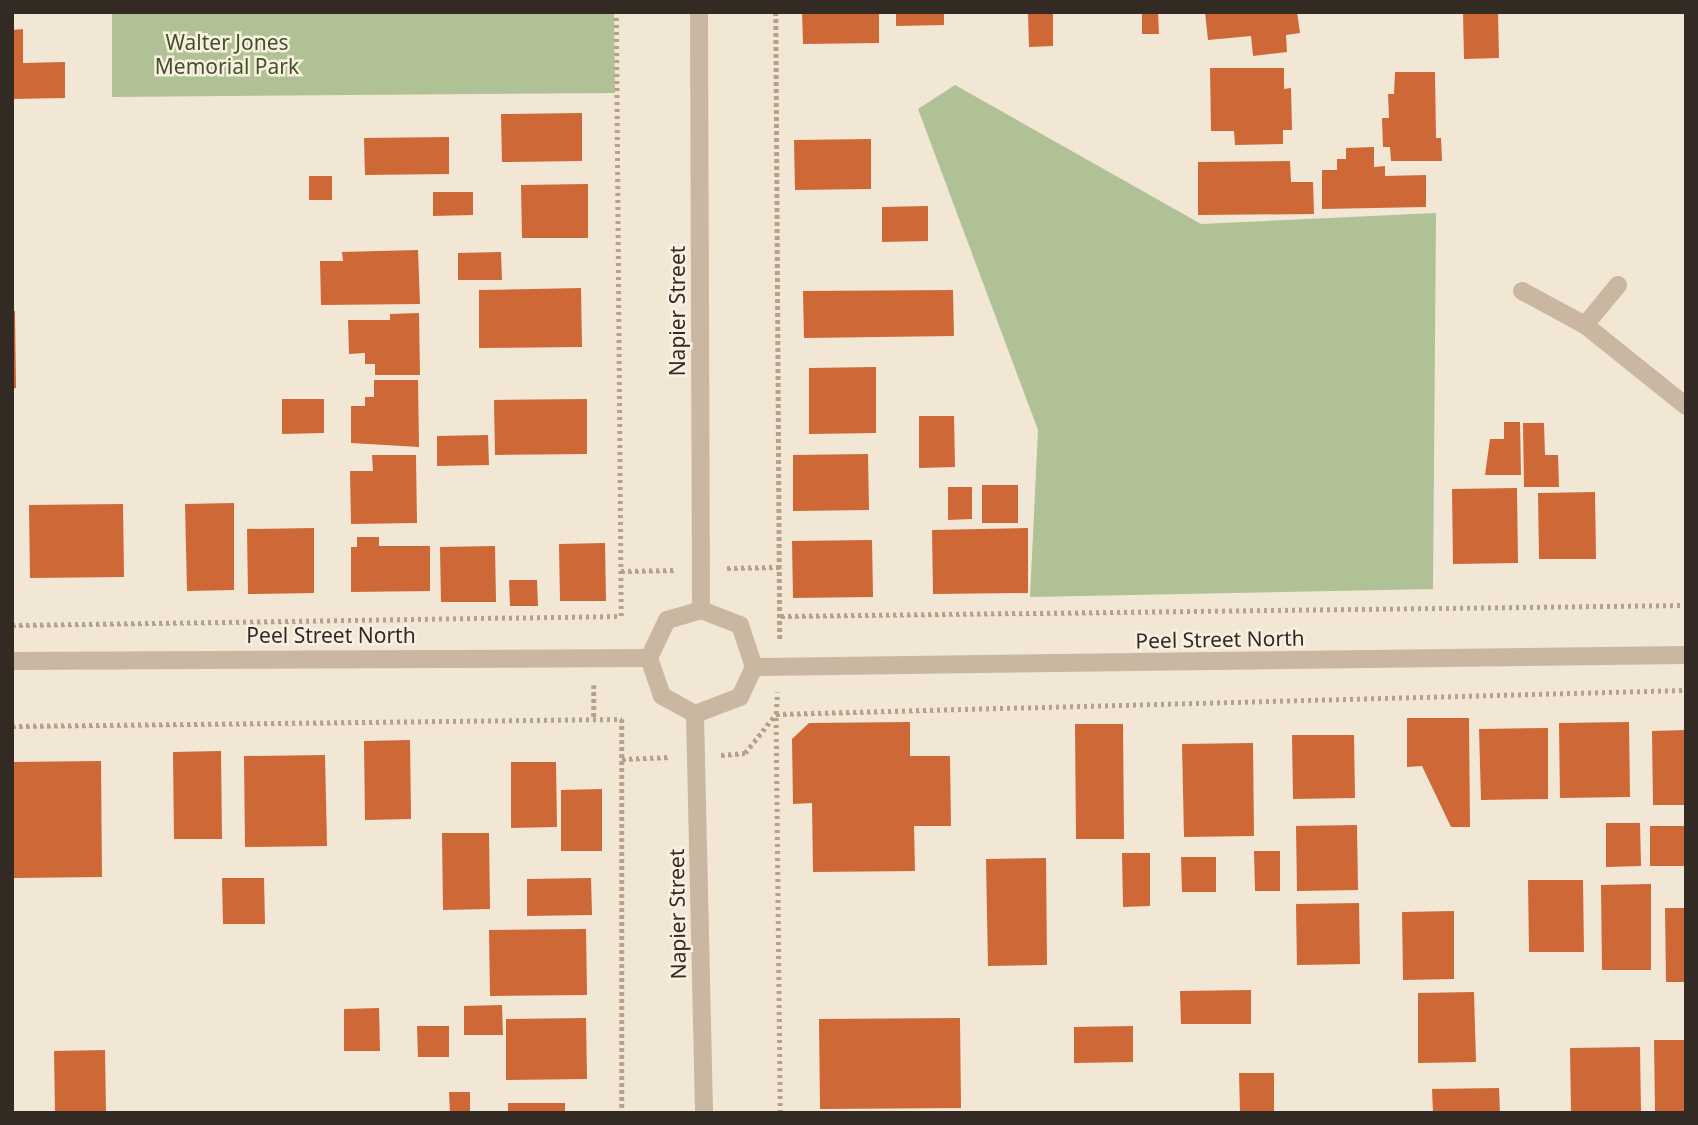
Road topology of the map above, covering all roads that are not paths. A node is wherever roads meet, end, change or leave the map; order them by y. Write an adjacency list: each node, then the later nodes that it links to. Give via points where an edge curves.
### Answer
1 (699, 12): 6 (street, Napier Street)
2 (1618, 285): 4 (street)
3 (1522, 291): 4 (street)
4 (1585, 324): 5 (street)
5 (1686, 407)
6 (701, 610): 8 (street, via 667,620); 10 (street, via 740,625)
7 (1686, 655): 10 (street, Peel Street North)
8 (649, 658): 9 (street, Peel Street North); 11 (street, via 662,696)
9 (12, 661)
10 (754, 667): 11 (street, via 740,697)
11 (695, 714): 12 (street, Napier Street)
12 (704, 1113)

